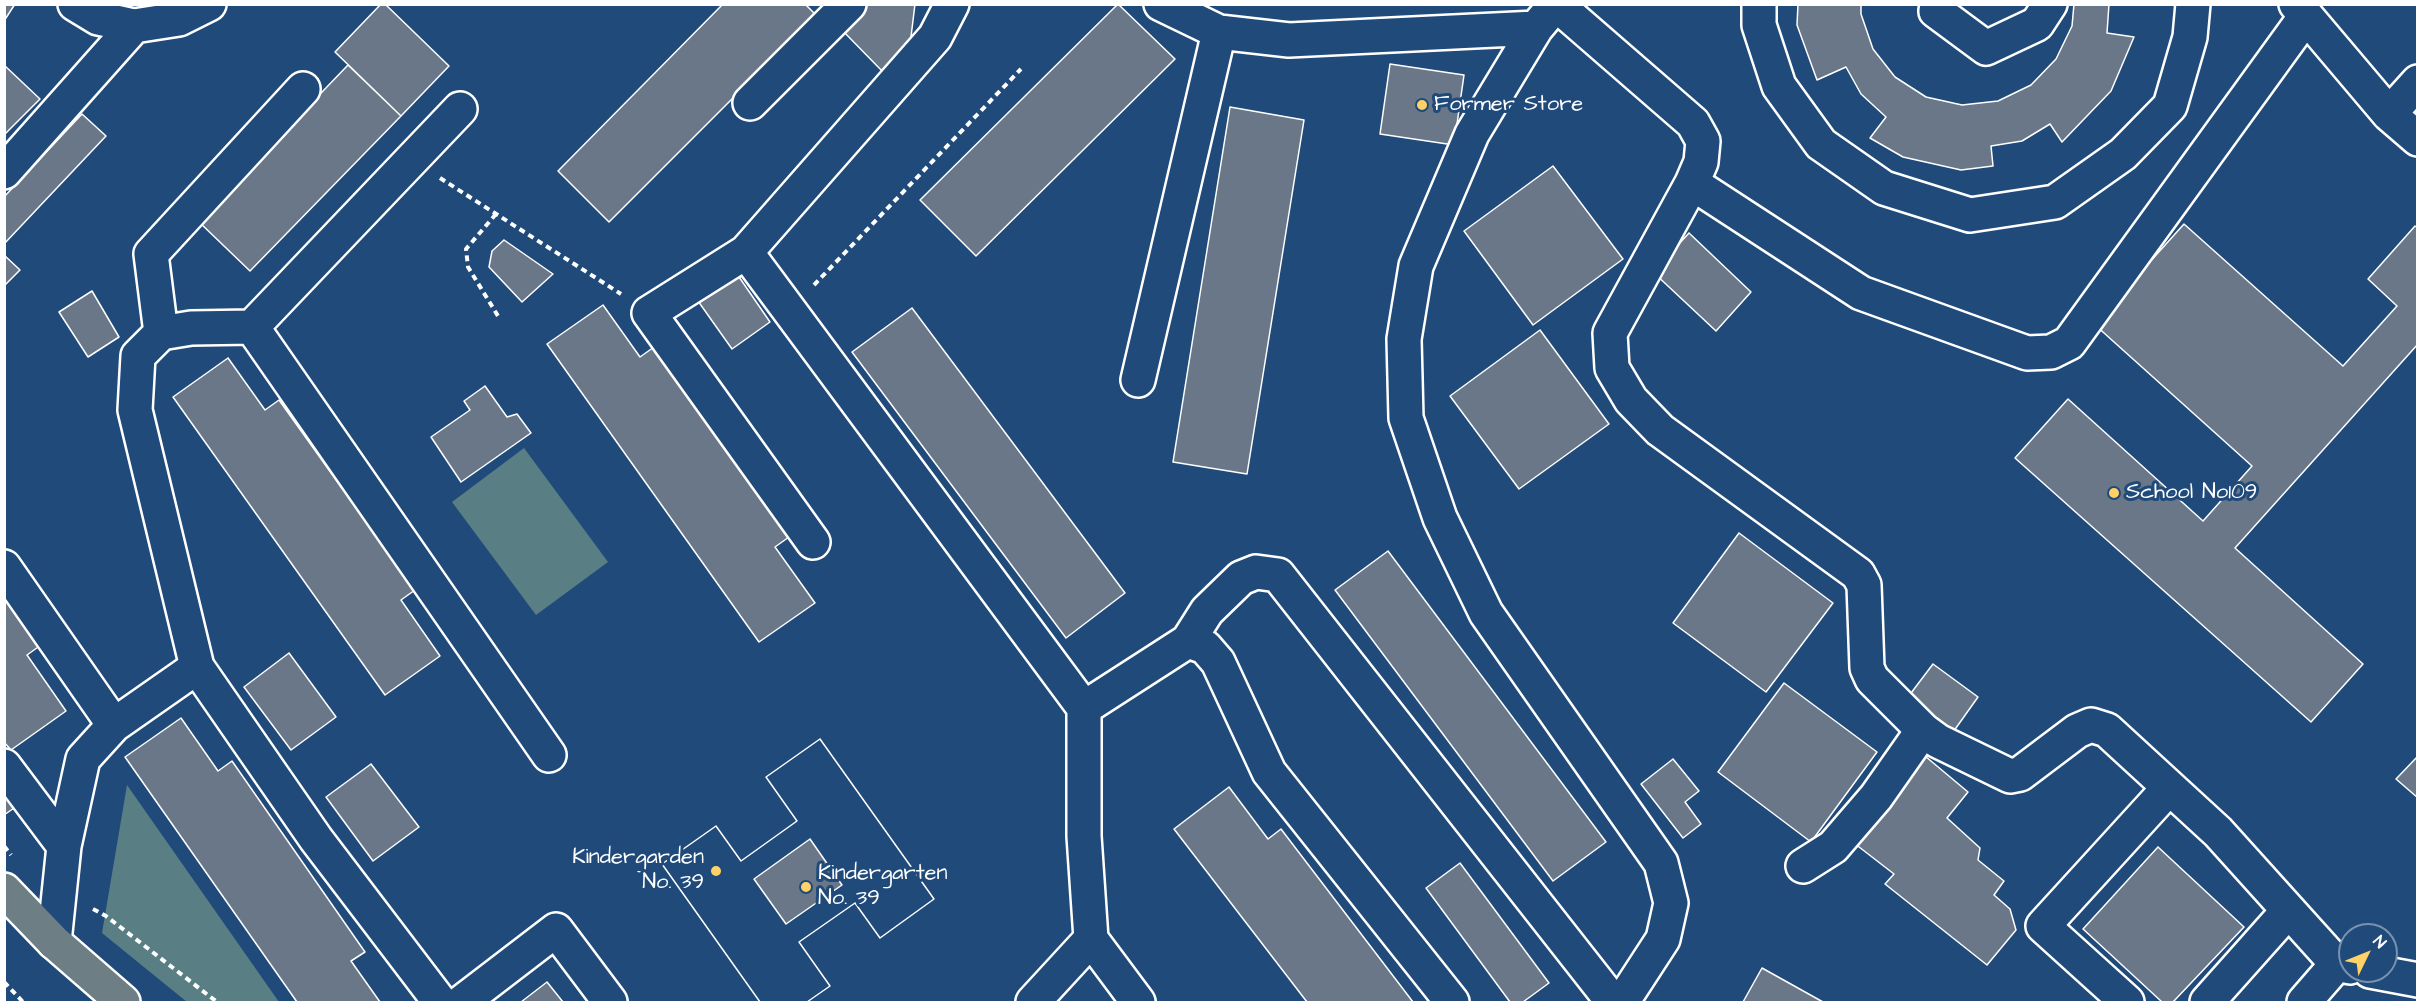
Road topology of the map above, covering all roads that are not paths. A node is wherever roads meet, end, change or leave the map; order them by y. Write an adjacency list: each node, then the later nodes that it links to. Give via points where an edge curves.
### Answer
1 (75, 4): 12 (street, via 98,18)
2 (209, 4): 12 (street, via 179,19)
3 (849, 4): 16 (street)
4 (952, 4): 22 (street, via 935,37)
5 (1161, 4): 13 (street)
6 (1759, 4): 9 (street, via 1759,25 1779,86 1821,144 1884,188 1970,215 2055,202 2123,154 2170,106 2190,36)
7 (1937, 4): 8 (street, via 1935,11 1986,48 2037,24)
8 (2050, 4)
9 (2193, 4)
10 (2301, 10): 18 (street); 21 (street, via 2069,343 2051,352 2027,353 1861,293)
11 (1549, 12): 13 (street, via 1289,40); 21 (street, via 1694,123 1703,141 1701,162); 56 (street, via 1472,134 1416,266 1404,339 1406,418 1440,518 1486,613 1661,863 1671,903 1664,939)
12 (134, 26): 20 (street)
13 (1219, 32): 25 (street)
14 (2418, 82): 18 (street)
15 (303, 89): 24 (street, via 151,254)
16 (750, 103)
17 (460, 109): 23 (street)
18 (2389, 114): 19 (street)
19 (2418, 140)
20 (4, 172)
21 (1692, 183): 32 (street, via 1610,333 1612,368 1631,400 1660,430 1858,574 1864,585 1867,668 1872,680)
22 (746, 252): 26 (street, via 649,313); 30 (street)
23 (252, 327): 24 (street, via 191,328); 33 (street)
24 (161, 333): 29 (street, via 138,356 135,410)
25 (1138, 380)
26 (813, 542)
27 (4, 567): 31 (street)
28 (1188, 641): 30 (street); 54 (street, via 1205,647 1218,663 1269,772); 55 (street, via 1216,599 1240,578 1256,572 1278,575)
29 (196, 667): 31 (street); 49 (street, via 316,839)
30 (1084, 708): 41 (street, via 1084,836)
31 (114, 725): 36 (street, via 83,759)
32 (1923, 730): 35 (street, via 2010,776 2020,774 2076,731 2091,726 2107,730); 37 (street, via 1876,797 1833,847)
33 (549, 755)
34 (4, 766): 36 (street)
35 (2169, 788): 40 (street, via 2218,832); 57 (street, via 2043,926)
36 (64, 846): 42 (street)
37 (1803, 866)
38 (11, 876): 42 (main road)
39 (4, 904): 47 (main road, via 52,954)
40 (2288, 911): 43 (street); 58 (street)
41 (1091, 939): 52 (street); 53 (street)
42 (54, 942): 48 (main road)
43 (2338, 961)
44 (2338, 971): 59 (street)
45 (2398, 976): 46 (street)
46 (2418, 980)
47 (109, 1002)
48 (123, 1002)
49 (440, 1002)
50 (462, 1002): 51 (street, via 556,930)
51 (610, 1002)
52 (1033, 1002)
53 (1138, 1002)
54 (1452, 1002)
55 (1613, 1002)
56 (1622, 1002)
57 (2127, 1002)
58 (2207, 1002)
59 (2304, 1002)

